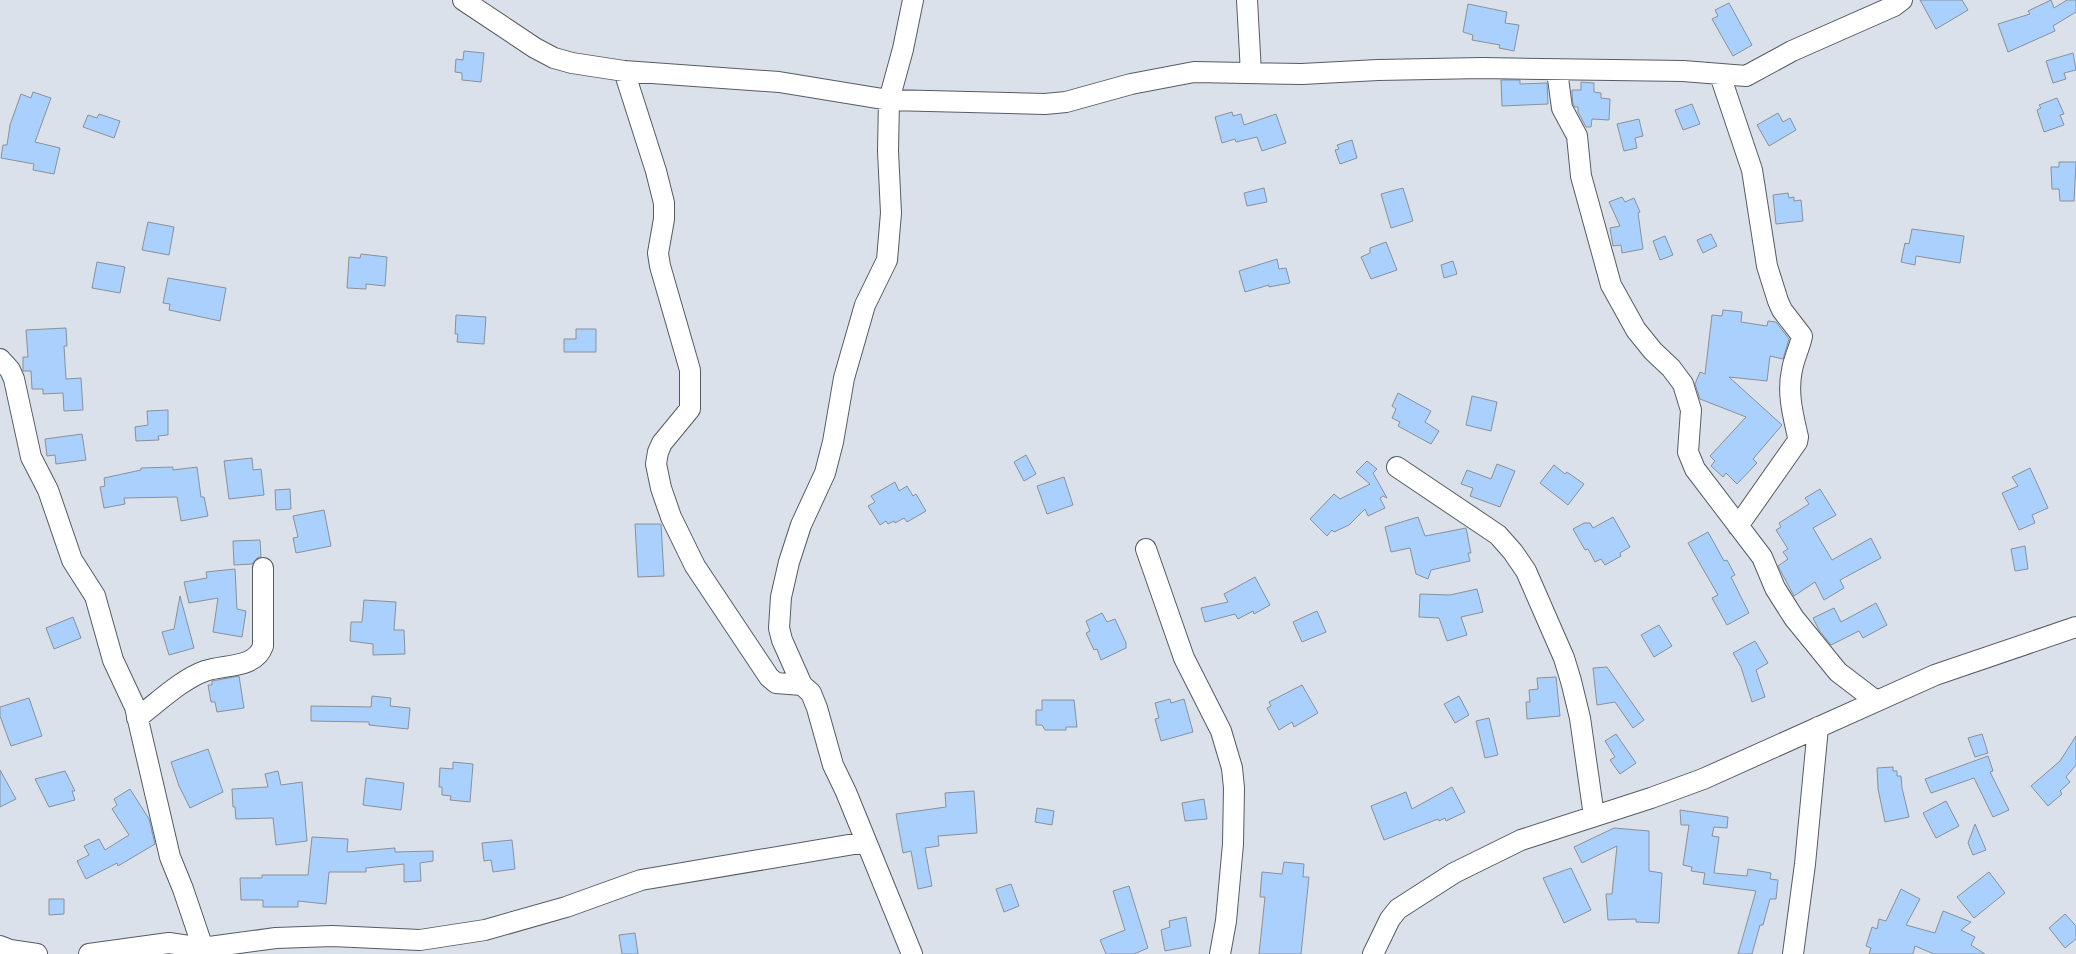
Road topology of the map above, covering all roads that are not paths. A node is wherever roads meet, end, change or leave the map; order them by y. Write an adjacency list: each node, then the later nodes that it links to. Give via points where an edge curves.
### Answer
1 (463, 0): 6 (street, via 554,58)
2 (913, 0): 9 (street)
3 (1246, 0): 7 (street)
4 (1902, 0): 8 (street, via 1792,50 1750,75)
5 (1557, 70): 7 (street, via 1482,68); 8 (street, via 1682,71); 12 (street, via 1562,108 1577,136 1581,176 1611,285 1636,330 1683,384 1691,410 1690,460)
6 (624, 71): 9 (street, via 779,82); 16 (street, via 664,203 658,253 660,266 690,370 690,409 662,443 656,458 661,488 671,518 695,566 762,668 774,682)
7 (1251, 73): 9 (street, via 1194,72 1167,76 1066,102)
8 (1720, 75): 12 (street, via 1752,170 1767,266 1782,310 1802,336 1791,371 1791,406 1797,442)
9 (889, 100): 16 (street, via 891,213 887,260 864,305 844,378 825,473 801,525 781,597 779,628)
10 (0, 359): 18 (street, via 14,379 31,457 48,490 72,560 95,596 113,660)
11 (1397, 467): 20 (street, via 1498,535 1526,571 1564,658 1571,682 1580,718)
12 (1738, 526): 17 (street, via 1762,557 1775,588 1805,632 1838,672)
13 (1146, 549): 27 (street, via 1179,645 1221,731 1232,768 1233,844)
14 (263, 568): 18 (street, via 263,646 258,656 242,664 205,671 191,678)
15 (2076, 627): 17 (street, via 1935,675)
16 (802, 685): 21 (street, via 811,693 831,759)
17 (1876, 701): 19 (street)
18 (137, 718): 23 (street, via 170,857)
19 (1818, 727): 20 (street, via 1703,779); 29 (street)
20 (1594, 816): 28 (street, via 1521,840 1454,873 1410,900 1394,914)
21 (866, 842): 23 (street, via 642,880 566,907 485,930 420,940 332,936 276,938); 26 (street)
22 (5, 950): 24 (street)
23 (204, 951): 25 (street, via 169,943)
24 (37, 954)
25 (89, 954)
26 (912, 954)
27 (1220, 954)
28 (1373, 954)
29 (1793, 954)

